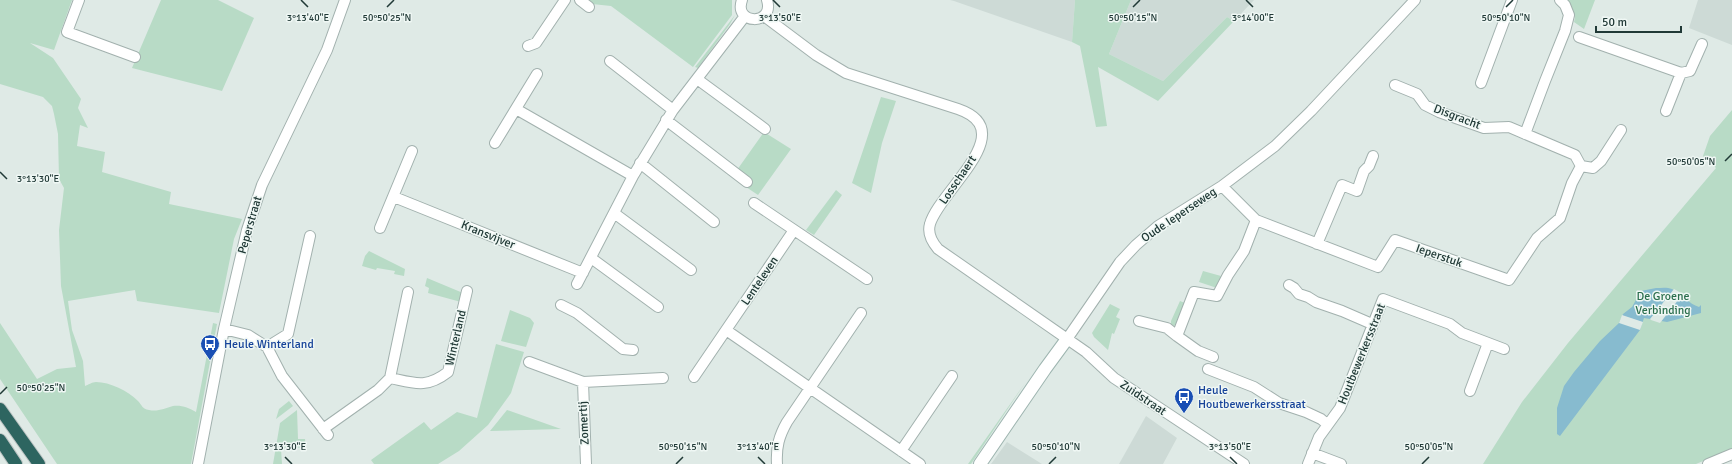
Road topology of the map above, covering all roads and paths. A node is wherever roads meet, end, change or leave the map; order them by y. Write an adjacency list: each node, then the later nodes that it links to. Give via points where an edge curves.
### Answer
1 (79, 0): 16 (street, via 67,32)
2 (345, 0): 60 (street, Peperstraat, via 327,50 262,185 247,230)
3 (565, 0): 15 (street, via 536,43)
4 (580, 0): 10 (street)
5 (742, 0): 11 (street, via 741,8)
6 (767, 0): 12 (street, via 768,6)
7 (1415, 0): 37 (street, Oude Ieperseweg, via 1275,146)
8 (1512, 0): 21 (street)
9 (1560, 0): 13 (street, via 1569,15)
10 (589, 7)
11 (745, 16): 12 (street, via 756,20); 20 (street)
12 (764, 16): 63 (street, Losschaert, via 816,55 846,73 967,112 980,122 983,136 976,156 930,224 931,241 938,249)
13 (1572, 34): 19 (street); 29 (street, via 1545,80)
14 (1702, 44): 19 (street, via 1690,71)
15 (528, 46)
16 (135, 57)
17 (610, 61): 24 (street)
18 (536, 74): 23 (street)
19 (1681, 74): 25 (street)
20 (697, 79): 24 (street); 27 (street)
21 (1481, 83)
22 (1395, 85): 29 (street, Disgracht, via 1417,94 1425,105 1439,112 1484,128 1509,128)
23 (516, 109): 30 (street); 35 (street)
24 (672, 110): 26 (street)
25 (1666, 110)
26 (666, 120): 33 (street); 36 (street)
27 (765, 128)
28 (1621, 130): 34 (street, via 1601,161 1593,168)
29 (1526, 134): 34 (street, Disgracht, via 1575,155)
30 (495, 143)
31 (412, 151): 38 (street)
32 (1373, 156): 46 (street, via 1357,191 1342,185)
33 (640, 163): 35 (street); 42 (street)
34 (1581, 166): 46 (street, Ieperstuk, via 1560,218 1538,238 1509,280 1395,240 1378,267)
35 (632, 176): 40 (street)
36 (747, 182)
37 (1222, 186): 41 (street, Ieperstuk); 63 (street, Oude Ieperseweg, via 1158,226 1136,245 1120,262)
38 (394, 197): 43 (street); 49 (street, Kransvijver)
39 (754, 202): 44 (street)
40 (614, 212): 47 (street); 48 (street)
41 (1256, 220): 46 (street, Ieperstuk); 62 (street, via 1244,251 1217,296 1194,292)
42 (714, 222)
43 (380, 228)
44 (794, 230): 50 (street); 61 (street, Lenteleven)
45 (310, 236): 65 (street, via 288,334)
46 (1317, 244)
47 (591, 258): 49 (street); 56 (street)
48 (691, 270)
49 (583, 273): 51 (street)
50 (867, 279)
51 (577, 284)
52 (1289, 285): 59 (street, via 1299,294 1316,302)
53 (467, 291): 73 (street, Winterland, via 448,372 438,380 422,384)
54 (408, 292): 73 (street)
55 (561, 305): 67 (street, via 577,313 623,349)
56 (658, 307)
57 (861, 313): 76 (street)
58 (1139, 321): 62 (street, via 1167,328)
59 (1372, 324): 64 (street, Houtbewerkersstraat, via 1383,299 1450,324 1462,333); 79 (street, Houtbewerkersstraat, via 1340,408)
60 (224, 329): 65 (street, via 248,335); 86 (street, Peperstraat)
61 (726, 330): 72 (street, Lenteleven); 76 (street)
62 (1177, 336): 68 (street, via 1198,351)
63 (1067, 339): 90 (street, Oude Ieperseweg); 91 (street, Zuidstraat, via 1086,352 1114,378)
64 (1488, 343): 66 (street, Houtbewerkersstraat); 77 (street)
65 (267, 347): 73 (street, via 282,376 325,432)
66 (1504, 349)
67 (633, 350)
68 (1213, 357)
69 (529, 362): 75 (street)
70 (1208, 369): 79 (street, via 1254,387 1279,403 1306,412)
71 (952, 376): 81 (street)
72 (694, 377)
73 (390, 378)
74 (663, 378): 75 (street)
75 (582, 382): 87 (street, Zomertij)
76 (810, 388): 81 (street); 88 (street, via 780,435 776,449)
77 (1470, 391)
78 (0, 409): 85 (highway)
79 (1327, 424): 82 (street, Houtbewerkersstraat)
80 (0, 440): 84 (highway)
81 (901, 451): 89 (street)
82 (1312, 453): 92 (street, Houtbewerkersstraat); 93 (street)
83 (1732, 454): 94 (street)
84 (16, 464)
85 (38, 464)
86 (198, 464)
87 (586, 464)
88 (777, 464)
89 (920, 464)
90 (980, 464)
91 (1244, 464)
92 (1308, 464)
93 (1341, 464)
94 (1708, 464)

